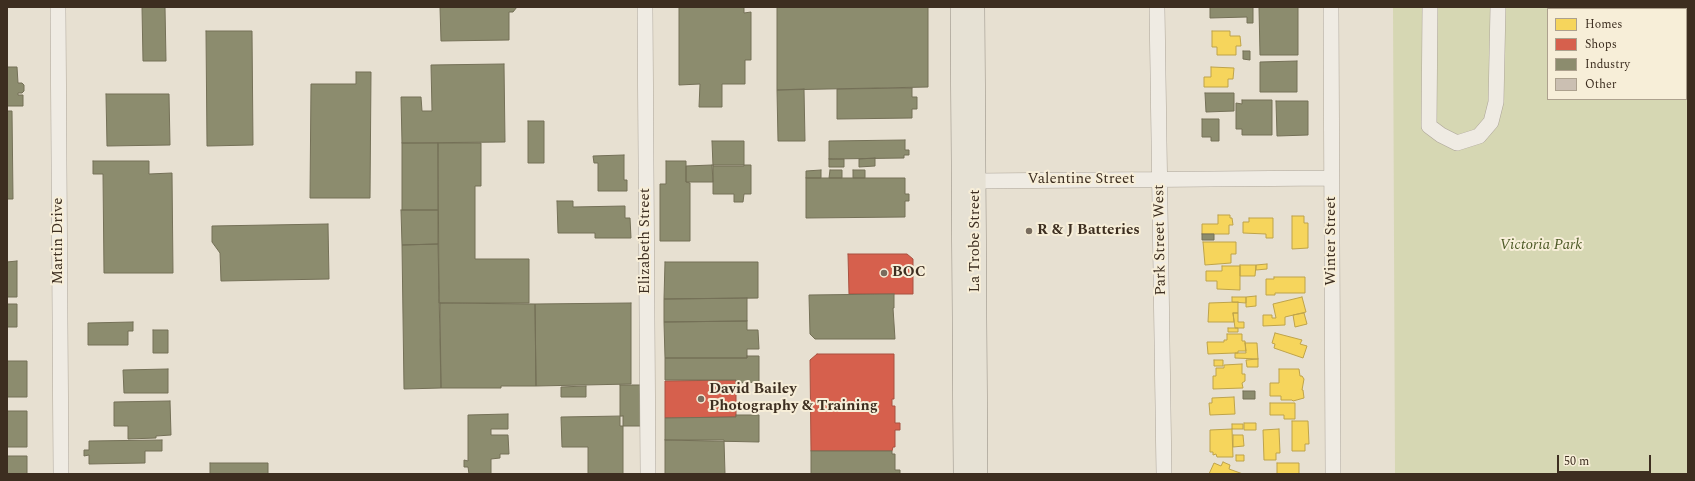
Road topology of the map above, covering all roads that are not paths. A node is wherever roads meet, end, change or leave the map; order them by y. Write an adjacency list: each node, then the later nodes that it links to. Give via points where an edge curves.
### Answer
1 (58, 7): 12 (street, Martin Drive)
2 (645, 7): 13 (street, Elizabeth Street)
3 (960, 7): 11 (main road, La Trobe Street)
4 (975, 7): 11 (main road, La Trobe Street)
5 (1157, 7): 10 (street, Park Street West)
6 (1331, 7): 9 (street, Winter Street)
7 (1430, 7): 8 (street, via 1429,126 1457,142 1479,136 1491,122 1496,102)
8 (1498, 7)
9 (1332, 178): 10 (street, Valentine Street); 17 (street, Winter Street)
10 (1160, 180): 11 (street, Valentine Street); 16 (street, Park Street West)
11 (968, 181): 14 (main road, La Trobe Street); 15 (main road, La Trobe Street)
12 (61, 474)
13 (648, 474)
14 (963, 474)
15 (978, 474)
16 (1164, 474)
17 (1333, 474)

